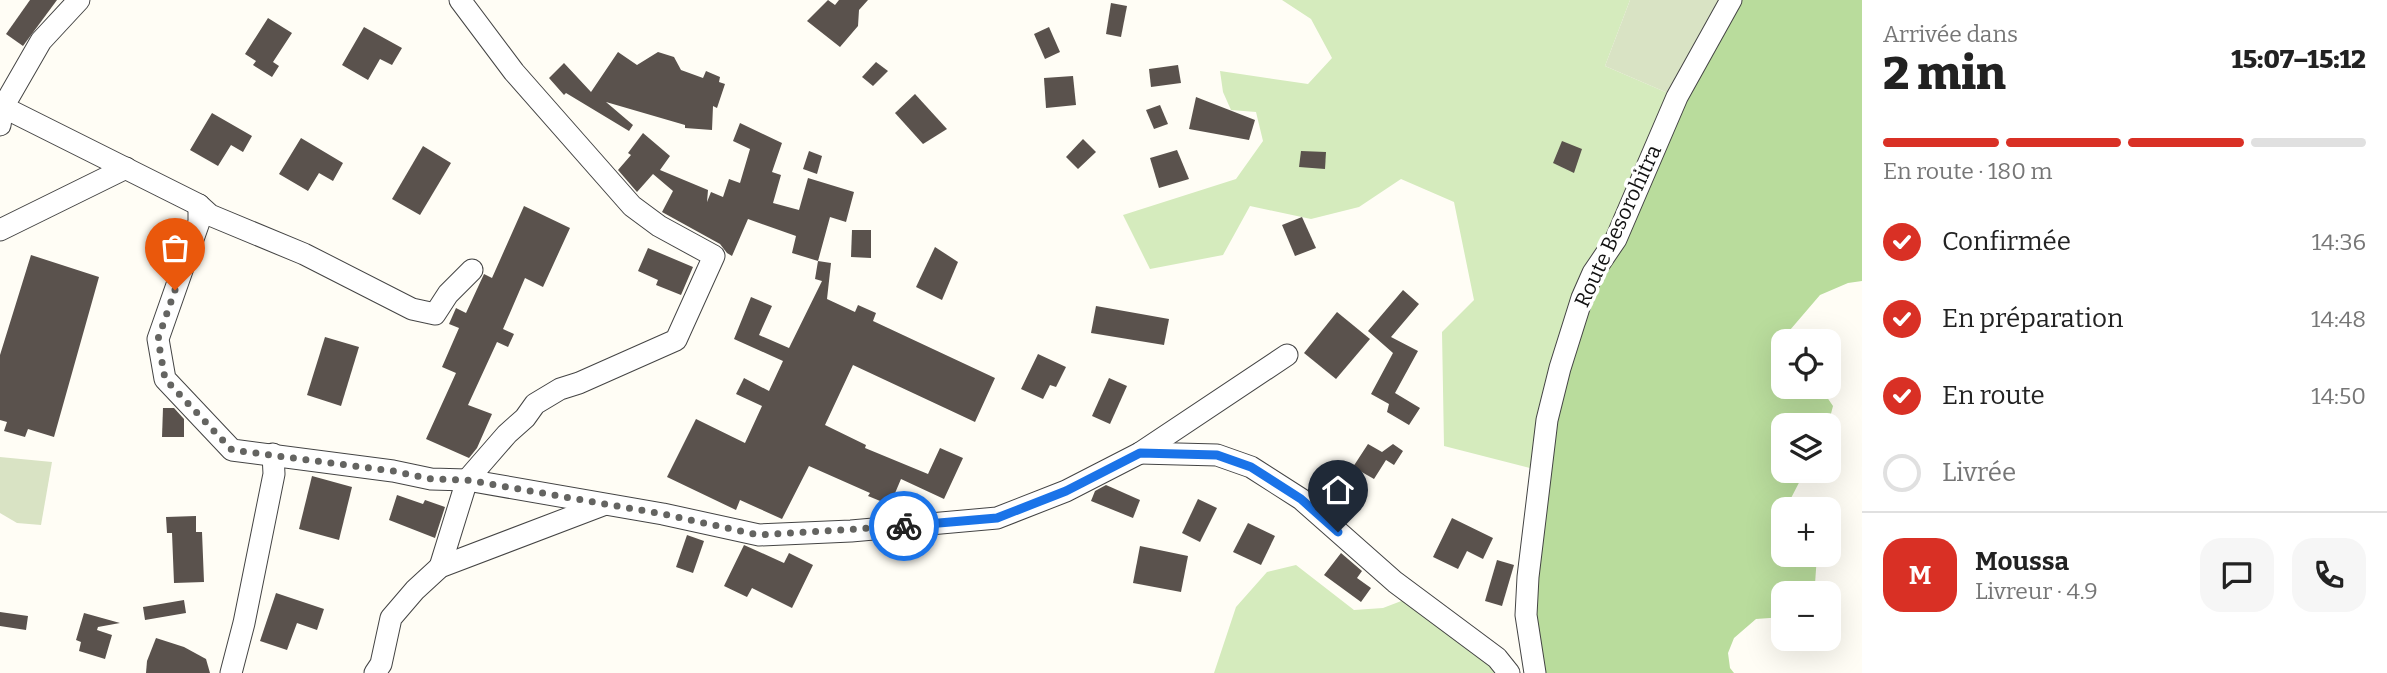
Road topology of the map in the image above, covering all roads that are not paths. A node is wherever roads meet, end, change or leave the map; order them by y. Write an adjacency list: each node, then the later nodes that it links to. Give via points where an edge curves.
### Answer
1 (79, 0): 4 (street, via 41,41)
2 (460, 0): 12 (street, via 514,72 632,206 714,256 676,340 535,404)
3 (1731, 0): 18 (street, Route Besorohitra, via 1677,97 1616,239 1593,273 1560,368 1547,420 1528,577 1525,615)
4 (1, 116): 5 (street)
5 (126, 168): 6 (street); 7 (street)
6 (198, 205): 8 (street, via 210,215 304,254 412,309 435,314); 11 (street, via 199,222 158,339 165,379 232,450)
7 (0, 230)
8 (472, 270)
9 (1287, 355): 10 (street)
10 (1140, 453): 13 (street, via 1066,491 997,518 759,535); 17 (street, via 1217,455 1251,467 1301,499 1395,582 1497,658)
11 (273, 454): 12 (street, via 431,479); 15 (street, via 274,474)
12 (467, 480): 13 (street); 14 (street)
13 (603, 505): 14 (street)
14 (440, 567): 16 (street, via 391,618)
15 (231, 673)
16 (376, 673)
17 (1509, 673)
18 (1535, 673)

